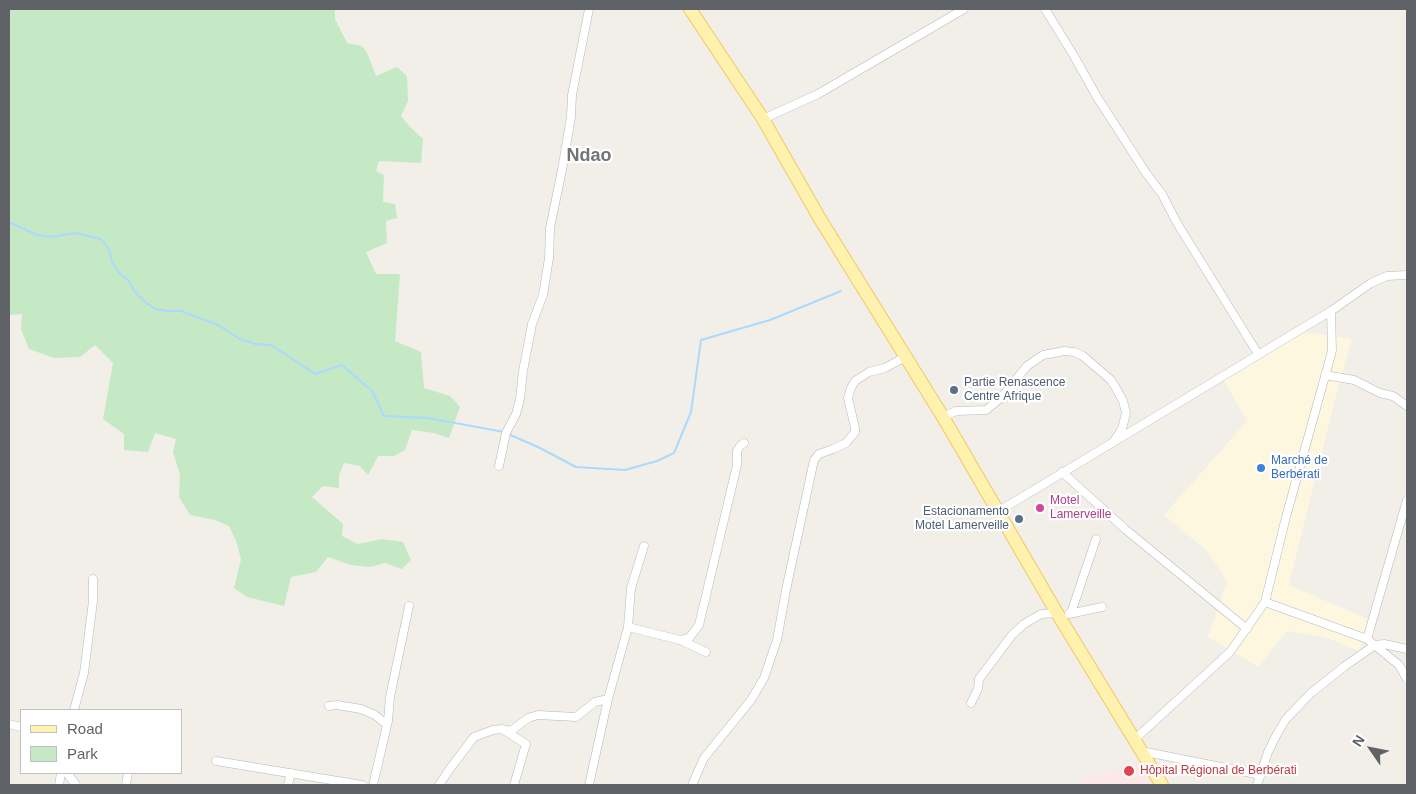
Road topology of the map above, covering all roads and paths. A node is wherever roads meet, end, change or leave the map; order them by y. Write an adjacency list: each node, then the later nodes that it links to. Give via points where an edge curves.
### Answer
1 (589, 9): 15 (street, via 550,228 543,295 532,324 520,399 506,433)
2 (964, 9): 5 (street, via 818,94)
3 (1045, 9): 8 (street)
4 (693, 10): 5 (main road)
5 (763, 119): 9 (main road)
6 (1407, 275): 7 (street, via 1387,276 1371,283)
7 (1330, 312): 8 (street); 10 (street, via 1332,351)
8 (1258, 354): 14 (street)
9 (905, 357): 12 (main road); 52 (street, via 855,381 848,398 855,432 846,443 819,454 814,460 777,640 764,678 751,700 704,758)
10 (1326, 375): 11 (street, via 1354,380 1393,396); 22 (street)
11 (1407, 406)
12 (943, 417): 14 (street, via 956,411 986,410 1001,398 1027,366 1043,355 1064,350 1083,356 1111,380 1123,401 1126,413 1122,429); 18 (main road)
13 (744, 443): 28 (street, via 737,451 699,625 689,638)
14 (1113, 443): 16 (street)
15 (498, 466)
16 (1062, 472): 18 (street); 27 (street, via 1124,529)
17 (1407, 500): 29 (street)
18 (999, 511): 25 (main road)
19 (1096, 539): 25 (street)
20 (644, 546): 26 (street, via 631,588)
21 (93, 579): 37 (street, via 84,673)
22 (1265, 602): 27 (street); 29 (street)
23 (409, 606): 38 (street)
24 (1102, 607): 25 (street)
25 (1063, 615): 35 (street, via 1041,614 1012,635 979,679); 40 (main road)
26 (628, 627): 28 (street); 34 (street)
27 (1247, 629): 40 (street, via 1230,652)
28 (680, 640): 32 (street)
29 (1367, 640): 30 (street)
30 (1375, 645): 31 (street); 33 (street, via 1399,665); 44 (street, via 1310,693 1286,719 1268,752)
31 (1407, 649)
32 (706, 652)
33 (1407, 679)
34 (608, 699): 39 (street, via 595,702 576,717 538,715 528,718 511,731); 51 (street)
35 (971, 703)
36 (329, 706): 38 (street, via 360,709)
37 (74, 709)
38 (387, 725): 48 (street)
39 (502, 729): 49 (street, via 474,736); 50 (street, via 526,744)
40 (1138, 745): 44 (street); 53 (main road)
41 (216, 761): 42 (street)
42 (291, 773): 46 (street); 47 (street)
43 (68, 774): 45 (street)
44 (1261, 775): 54 (street)
45 (76, 785)
46 (288, 785)
47 (362, 785)
48 (373, 785)
49 (439, 785)
50 (514, 785)
51 (589, 785)
52 (692, 785)
53 (1162, 785)
54 (1257, 785)

